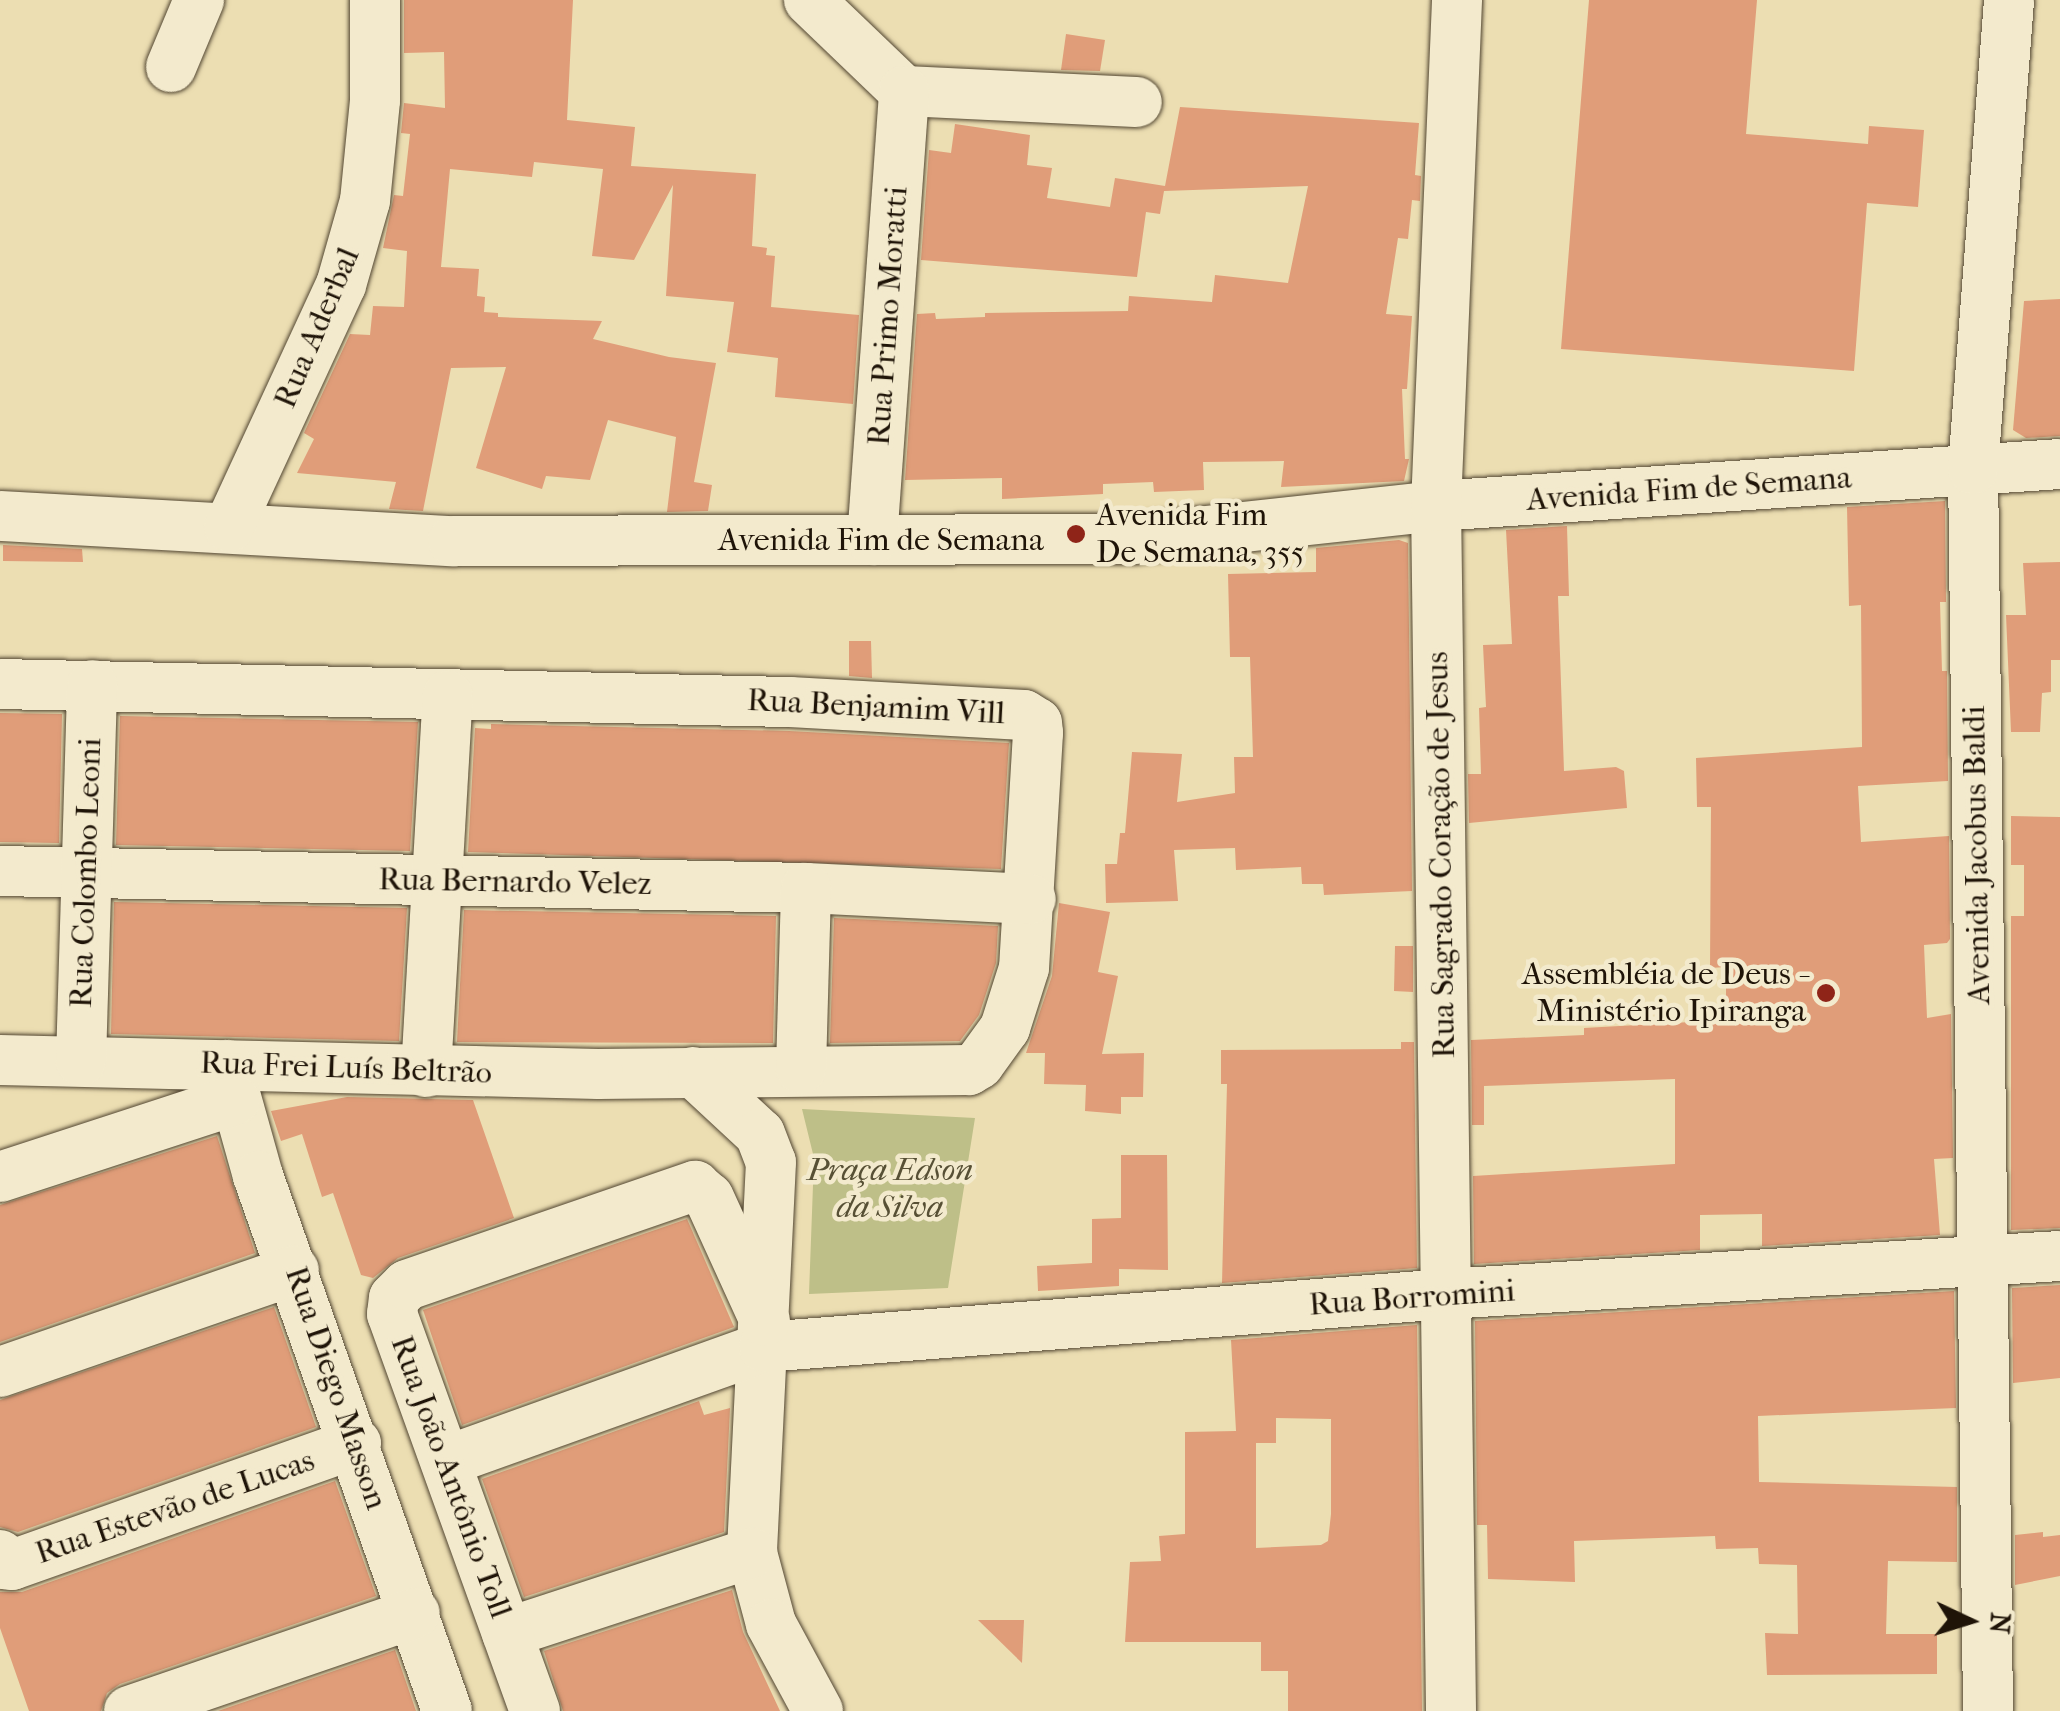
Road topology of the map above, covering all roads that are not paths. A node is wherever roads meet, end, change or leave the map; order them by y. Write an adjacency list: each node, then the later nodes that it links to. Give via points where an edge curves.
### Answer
1 (199, 0): 6 (street)
2 (374, 0): 13 (street, Rua Aderbal, via 375,100 365,201 342,285)
3 (808, 0): 7 (street)
4 (1456, 0): 11 (street, Rua Sagrado Coração de Jesus)
5 (2008, 0): 10 (street, Avenida Jacobus Baldi)
6 (171, 66)
7 (904, 92): 8 (street); 14 (street, Rua Primo Moratti)
8 (1137, 102)
9 (2060, 464): 10 (street, Avenida Fim de Semana)
10 (1973, 469): 11 (street, Avenida Fim de Semana); 31 (street, Avenida Jacobus Baldi)
11 (1436, 506): 14 (street, Avenida Fim de Semana, via 1134,539); 33 (street, Rua Sagrado Coração de Jesus)
12 (0, 516): 13 (street, Avenida Fim de Semana)
13 (229, 527): 14 (street, Avenida Fim de Semana, via 453,541)
14 (872, 540)
15 (0, 684): 16 (street, Rua Benjamim Vill)
16 (92, 685): 17 (street, Rua Benjamim Vill); 19 (street, Rua Colombo Leoni)
17 (448, 696): 20 (street); 22 (street, Rua Benjamim Vill, via 790,702 1032,717 1038,733)
18 (0, 871): 19 (street, Rua Bernardo Velez)
19 (86, 871): 20 (street, Rua Bernardo Velez); 24 (street, Rua Colombo Leoni)
20 (437, 880): 21 (street, Rua Bernardo Velez); 26 (street)
21 (806, 888): 22 (street, Rua Bernardo Velez); 25 (street)
22 (1030, 899): 25 (street, Rua Benjamim Vill, via 1016,1002 979,1064 950,1072)
23 (0, 1060): 24 (street, Rua Frei Luís Beltrão)
24 (81, 1060): 28 (street, Rua Frei Luís Beltrão)
25 (801, 1069): 27 (street, Rua Frei Luís Beltrão)
26 (426, 1072): 27 (street, Rua Frei Luís Beltrão); 28 (street, Rua Frei Luís Beltrão)
27 (693, 1072): 34 (street, via 760,1134 771,1162)
28 (231, 1083): 29 (street); 32 (street, Rua Diego Masson)
29 (0, 1177)
30 (2060, 1256): 31 (street, Rua Borromini)
31 (1981, 1262): 33 (street, Rua Borromini); 47 (street, Avenida Jacobus Baldi)
32 (294, 1270): 35 (street); 36 (street, Rua Diego Masson)
33 (1447, 1294): 34 (street, Rua Borromini); 46 (street, Rua Sagrado Coração de Jesus)
34 (764, 1334): 37 (street, Rua Borromini, via 672,1384); 37 (street, Rua João Antônio Toll, via 710,1198 694,1186 407,1284 394,1298 392,1314); 38 (street)
35 (0, 1372)
36 (356, 1443): 39 (street, Rua Estevão de Lucas, via 12,1564); 40 (street, Rua Diego Masson)
37 (446, 1461): 41 (street, Rua João Antônio Toll)
38 (752, 1553): 41 (street); 45 (street, via 771,1624)
39 (0, 1555)
40 (415, 1613): 42 (street); 43 (street, Rua Diego Masson)
41 (507, 1633): 44 (street, Rua João Antônio Toll)
42 (130, 1711)
43 (447, 1711)
44 (535, 1711)
45 (818, 1711)
46 (1451, 1711)
47 (1988, 1711)

